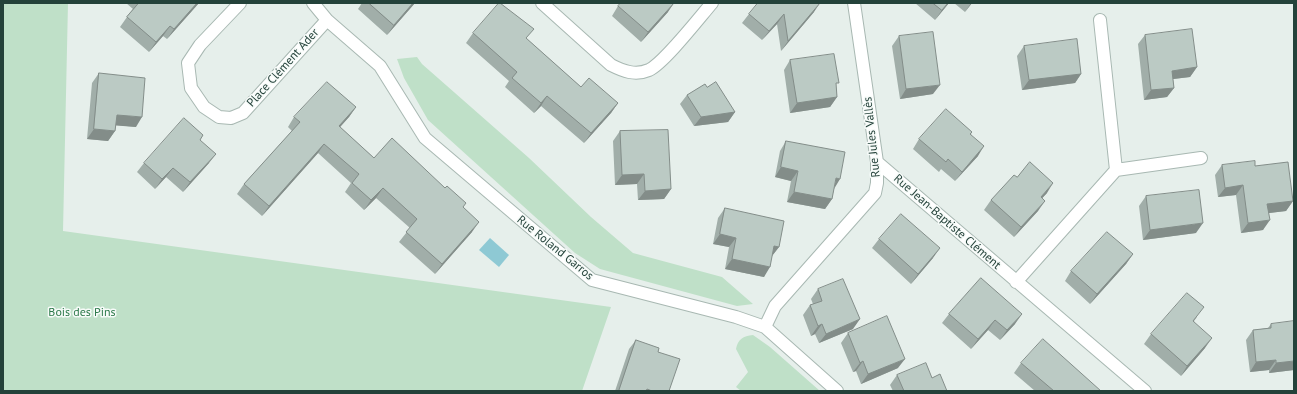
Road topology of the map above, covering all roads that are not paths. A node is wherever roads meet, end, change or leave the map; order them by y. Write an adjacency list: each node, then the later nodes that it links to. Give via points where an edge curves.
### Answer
1 (240, 3): 6 (street, Place Clément Ader, via 200,45 188,63 191,88 204,107 219,117 231,118 243,113)
2 (313, 3): 6 (street, Place Clément Ader)
3 (542, 3): 4 (street, via 611,64 623,72 632,73 655,66)
4 (712, 3)
5 (854, 3): 9 (street, Rue Jules Vallès)
6 (327, 20): 12 (street, Rue Roland Garros, via 380,66 425,138 592,280 736,317)
7 (1100, 20): 10 (street)
8 (1201, 158): 10 (street)
9 (877, 162): 11 (street, Rue Jean-Baptiste Clément); 12 (street, Rue Jules Vallès, via 875,193 776,306)
10 (1116, 170): 11 (street)
11 (1016, 282): 14 (street, Rue Jean-Baptiste Clément)
12 (765, 327): 13 (street, Rue Roland Garros)
13 (837, 391)
14 (1145, 391)

